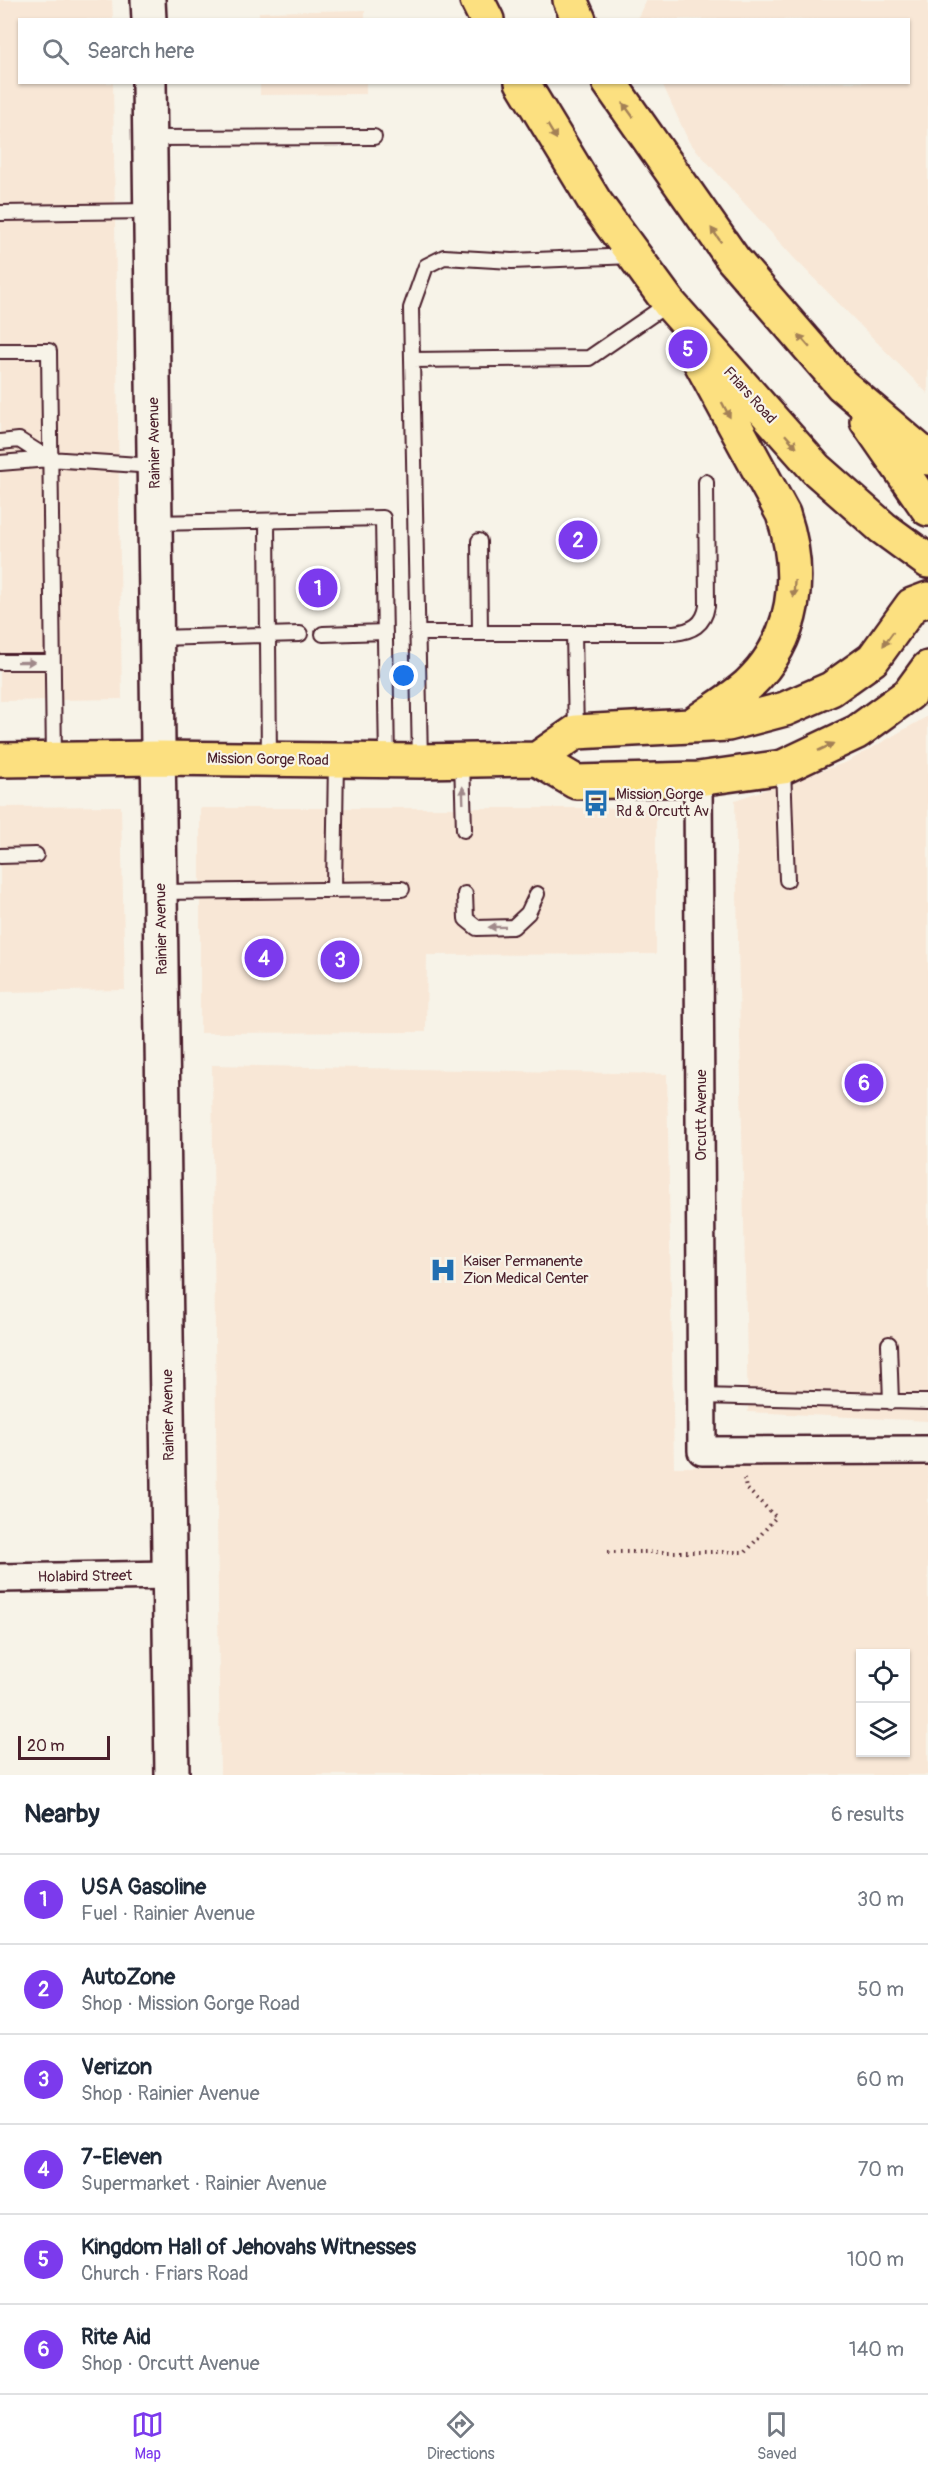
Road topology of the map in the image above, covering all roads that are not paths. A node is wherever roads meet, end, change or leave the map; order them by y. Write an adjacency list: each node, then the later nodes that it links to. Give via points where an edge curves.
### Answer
1 (148, 0): 4 (street)
2 (477, 0): 5 (main road)
3 (570, 0): 6 (main road)
4 (148, 18)
5 (486, 18)
6 (578, 18)
7 (149, 84): 11 (street, Rainier Avenue)
8 (523, 84): 14 (main road, Friars Road, one-way to 14, via 595,202)
9 (610, 84): 18 (main road, one-way to 9, via 733,259)
10 (374, 137): 11 (lane)
11 (150, 138): 12 (street, Rainier Avenue)
12 (151, 211): 13 (lane); 23 (street, Rainier Avenue)
13 (0, 213)
14 (634, 256): 15 (main road, Friars Road); 17 (lane, via 512,261 444,257 426,266 411,308)
15 (669, 303): 17 (lane, via 589,358); 29 (main road, Friars Road, one-way to 29, via 816,469 883,528); 42 (main road, one-way to 42, via 783,513 795,584 783,634 766,662 748,684)
16 (0, 351): 21 (lane, via 50,351)
17 (412, 360): 32 (lane)
18 (842, 385): 20 (main road); 25 (main road)
19 (0, 442): 21 (lane, via 19,440)
20 (928, 458)
21 (49, 459): 22 (lane); 23 (lane); 40 (lane)
22 (0, 463)
23 (154, 466): 27 (street, Rainier Avenue)
24 (706, 482): 34 (lane, via 707,606 703,620 687,632)
25 (928, 508)
26 (267, 521): 27 (lane); 31 (lane, via 383,518); 37 (lane)
27 (155, 523): 38 (street, Rainier Avenue)
28 (479, 541): 33 (lane)
29 (928, 561)
30 (928, 599): 42 (main road, one-way to 42, via 912,605 873,659 831,689 786,709 728,724)
31 (385, 632): 36 (lane); 51 (lane)
32 (417, 633): 33 (lane); 52 (lane)
33 (480, 633): 34 (lane)
34 (574, 633): 43 (lane)
35 (300, 634): 37 (lane)
36 (323, 634)
37 (268, 635): 38 (lane); 46 (lane)
38 (157, 638): 44 (street, Rainier Avenue)
39 (0, 662): 40 (lane, one-way to 40)
40 (52, 662): 45 (lane)
41 (928, 668): 53 (main road, one-way to 41, via 858,732 909,694)
42 (692, 726): 43 (main road)
43 (576, 732): 47 (main road)
44 (158, 758): 45 (main road, Mission Gorge Road); 46 (main road, Mission Gorge Road); 61 (street, Rainier Avenue)
45 (54, 759): 48 (main road, Mission Gorge Road)
46 (269, 759): 49 (main road, Mission Gorge Road)
47 (537, 759): 50 (main road, Mission Gorge Road); 54 (main road, via 576,782)
48 (0, 760)
49 (336, 760): 51 (main road, Mission Gorge Road); 59 (lane)
50 (462, 760): 52 (main road, Mission Gorge Road); 55 (lane, one-way to 50)
51 (387, 761): 52 (main road, Mission Gorge Road)
52 (420, 761)
53 (783, 767): 54 (main road); 58 (lane)
54 (698, 779): 65 (street, Orcutt Avenue)
55 (464, 830)
56 (36, 855): 57 (lane)
57 (0, 856)
58 (787, 880)
59 (334, 889): 60 (lane); 61 (lane)
60 (402, 889)
61 (160, 892): 69 (street, Rainier Avenue)
62 (465, 894): 63 (lane, one-way to 62, via 528,913 513,927 477,928 466,920)
63 (537, 894)
64 (889, 1344): 66 (lane)
65 (700, 1396): 66 (lane); 68 (street, Orcutt Avenue, via 702,1451)
66 (891, 1402): 67 (lane)
67 (928, 1402)
68 (928, 1450)
69 (170, 1575): 70 (street, Holabird Street); 71 (street, Rainier Avenue)
70 (0, 1578)
71 (172, 1775)

